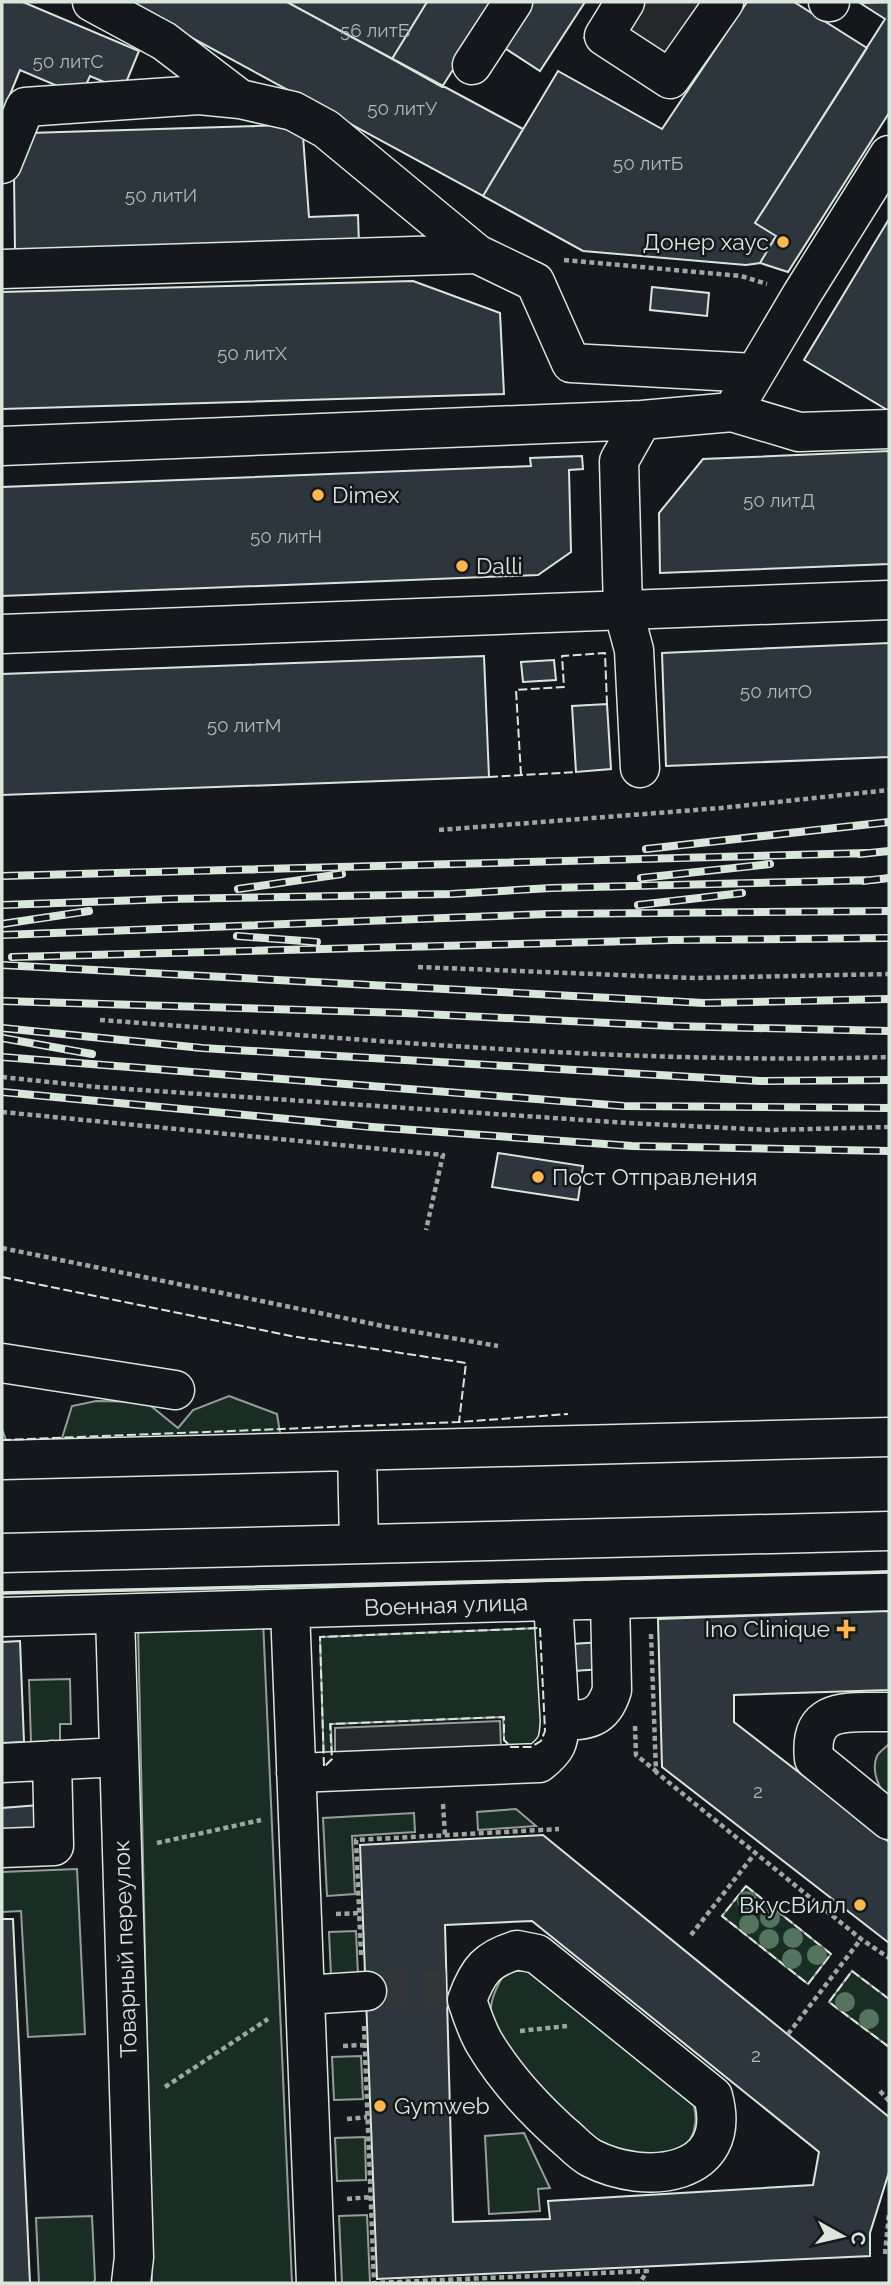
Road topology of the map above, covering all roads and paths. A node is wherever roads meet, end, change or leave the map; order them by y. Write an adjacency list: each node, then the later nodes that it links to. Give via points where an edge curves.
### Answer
1 (92, 2): 6 (street, via 164,41)
2 (513, 2): 5 (street)
3 (625, 2): 4 (street, via 604,36 670,79)
4 (724, 2)
5 (472, 65)
6 (240, 99): 8 (street, via 200,95 24,107); 9 (street, via 293,111 326,129)
7 (889, 155): 12 (street)
8 (2, 164)
9 (477, 254): 10 (street); 11 (street)
10 (2, 269)
11 (535, 282): 12 (path, via 556,259 741,276); 13 (street, via 571,363)
12 (802, 293): 13 (street)
13 (754, 373): 14 (street)
14 (732, 412): 15 (street); 16 (street, via 799,432)
15 (642, 420): 17 (street); 19 (street, via 619,461)
16 (889, 429)
17 (2, 446)
18 (889, 600): 19 (street)
19 (623, 609): 20 (street); 21 (street, via 634,650)
20 (2, 634)
21 (640, 768)
22 (889, 790): 23 (path)
23 (439, 830)
24 (418, 967): 25 (path, via 694,978)
25 (889, 974)
26 (100, 1020): 27 (path, via 671,1057)
27 (889, 1057)
28 (2, 1077): 30 (path, via 628,1123 770,1130)
29 (2, 1112): 31 (path, via 443,1155)
30 (889, 1128)
31 (426, 1230)
32 (2, 1248): 33 (path)
33 (498, 1346)
34 (2, 1363): 35 (street)
35 (175, 1390)
36 (889, 1437): 37 (street)
37 (357, 1451): 38 (street); 40 (street)
38 (2, 1460)
39 (889, 1531): 40 (street)
40 (359, 1545): 41 (street)
41 (2, 1553)
42 (889, 1591): 43 (street, Военная улица)
43 (610, 1600): 44 (street, Военная улица); 50 (street, via 612,1690 608,1703)
44 (553, 1601): 45 (street, Военная улица); 50 (street)
45 (290, 1609): 46 (street, Военная улица); 54 (street)
46 (115, 1614): 47 (street, Военная улица); 51 (street, Товарный переулок)
47 (2, 1617)
48 (650, 1625): 62 (path, via 656,1772)
49 (889, 1712): 57 (street, via 834,1713 820,1724 813,1742 814,1759)
50 (558, 1746): 54 (street, via 539,1763)
51 (119, 1757): 52 (street); 61 (street, Товарный переулок)
52 (52, 1760): 53 (street); 60 (street, via 54,1846)
53 (2, 1762)
54 (296, 1773): 56 (street)
55 (443, 1796): 59 (path)
56 (298, 1812): 61 (path); 67 (street)
57 (889, 1820)
58 (559, 1829): 59 (path)
59 (445, 1835): 66 (path, via 356,1840)
60 (2, 1848)
61 (122, 1851): 73 (street, Товарный переулок)
62 (757, 1852): 63 (path); 64 (path)
63 (691, 1935)
64 (861, 1939): 65 (path); 69 (path)
65 (889, 1958)
66 (364, 1991): 67 (street); 78 (path, via 374,2283)
67 (305, 1994): 73 (path); 80 (street)
68 (620, 2020): 70 (path); 70 (street, via 537,1954 517,1950 496,1956 458,1988); 70 (street, via 713,2096 718,2113 708,2150 671,2173 626,2171 589,2157 531,2106)
69 (788, 2034)
70 (480, 2035)
71 (880, 2091): 72 (path)
72 (889, 2101)
73 (130, 2110): 79 (street, Товарный переулок)
74 (889, 2213): 75 (path)
75 (885, 2254)
76 (582, 2273): 77 (path); 81 (path); 82 (path, via 647,2271)
77 (508, 2280): 78 (path)
78 (435, 2282)
79 (131, 2283)
80 (316, 2283)
81 (583, 2283)
82 (640, 2283)

